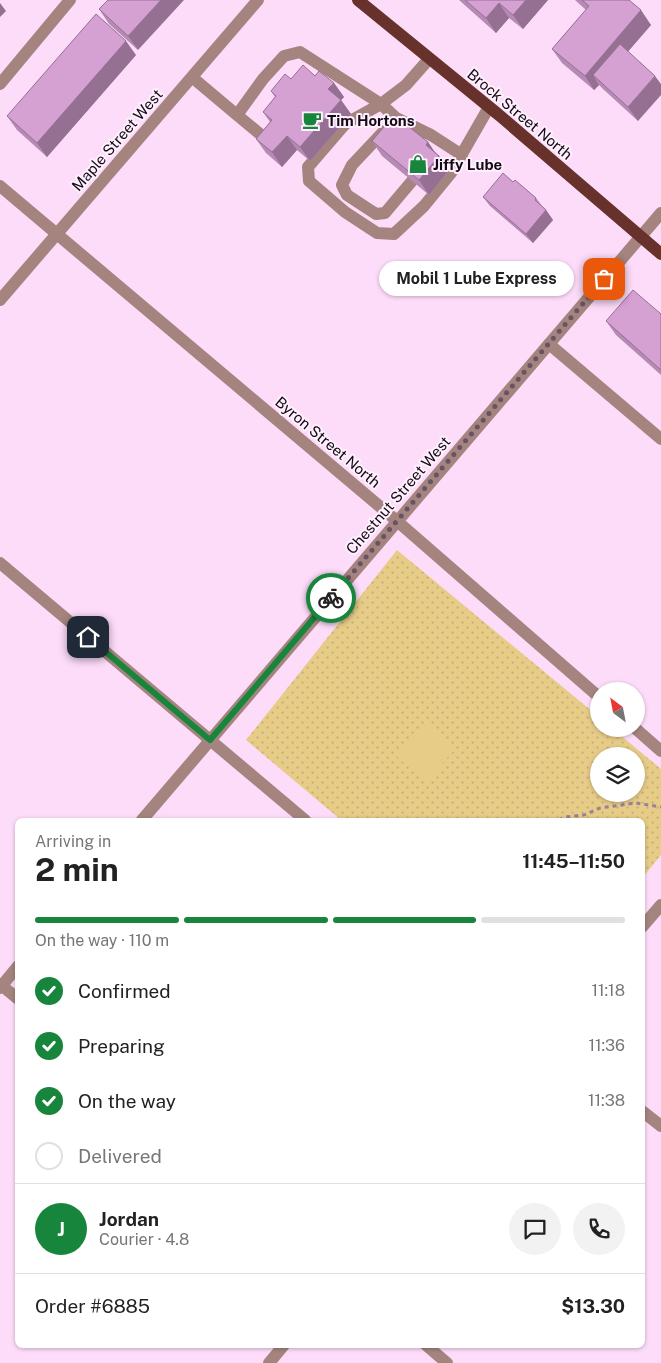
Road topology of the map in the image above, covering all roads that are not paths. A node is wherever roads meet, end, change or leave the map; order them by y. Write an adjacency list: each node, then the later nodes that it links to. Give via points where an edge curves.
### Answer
1 (70, 0): 6 (street)
2 (258, 0): 5 (street, Maple Street West)
3 (358, 0): 4 (main road, Brock Street North)
4 (429, 59): 7 (street, via 406,85); 8 (main road, Brock Street North)
5 (193, 78): 9 (street); 18 (street, Maple Street West)
6 (0, 84)
7 (380, 104): 9 (street, via 300,52 284,56); 10 (street); 14 (street, via 345,124 308,167 309,182 376,233 394,234 424,206)
8 (489, 107): 14 (street); 19 (main road, Brock Street North)
9 (237, 115): 11 (street)
10 (396, 118): 12 (street); 15 (street, via 352,165 342,185 347,195 376,214 385,213)
11 (266, 140)
12 (442, 141): 13 (street); 14 (street)
13 (434, 154)
14 (462, 154)
15 (412, 181)
16 (0, 186): 18 (street, Byron Street North)
17 (661, 213): 19 (street, Chestnut Street West)
18 (57, 234): 21 (street, Maple Street West); 24 (street, Byron Street North)
19 (641, 237): 20 (main road, Brock Street North); 22 (street, Chestnut Street West)
20 (661, 254)
21 (0, 300)
22 (548, 344): 23 (street); 24 (street, Chestnut Street West)
23 (661, 440)
24 (397, 521): 26 (street, Byron Street North); 28 (street, Chestnut Street West)
25 (0, 563): 28 (street)
26 (590, 689)
27 (645, 737): 29 (street)
28 (210, 740): 30 (street, Chestnut Street West); 31 (street)
29 (661, 750)
30 (144, 818)
31 (303, 818)
32 (661, 905): 33 (street)
33 (645, 924)
34 (15, 970): 35 (street)
35 (1, 986): 36 (street)
36 (15, 997)
37 (645, 1113): 38 (street)
38 (661, 1126)
39 (282, 1348): 41 (street)
40 (430, 1348): 42 (street)
41 (269, 1363)
42 (447, 1363)

